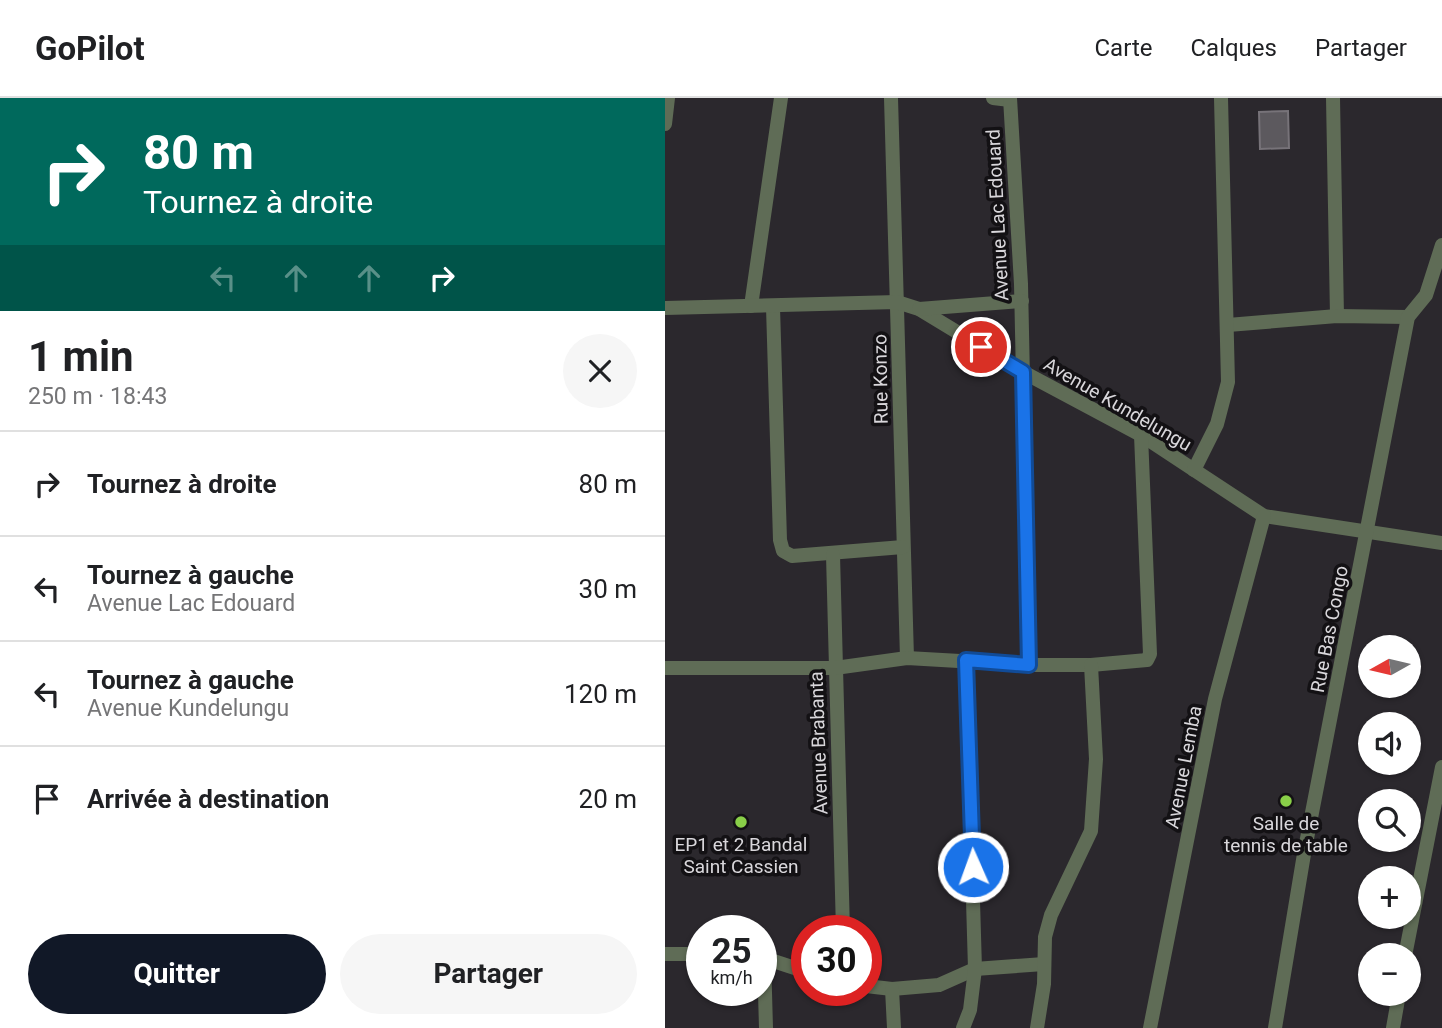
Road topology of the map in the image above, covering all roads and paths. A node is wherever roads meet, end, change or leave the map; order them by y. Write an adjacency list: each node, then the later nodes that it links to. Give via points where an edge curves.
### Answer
1 (668, 98): 8 (street)
2 (781, 98): 12 (street)
3 (891, 98): 11 (street, Rue Konzo)
4 (993, 98): 7 (street)
5 (1221, 98): 18 (street)
6 (1333, 98): 16 (street)
7 (1010, 99): 10 (street, Avenue Lac Edouard)
8 (665, 124)
9 (1442, 245): 17 (street, Rue Bas Congo, via 1426,295)
10 (1021, 301): 15 (street); 19 (street, Avenue Lac Edouard)
11 (897, 302): 14 (street, Avenue Kundelungu); 15 (street, Avenue Kundelungu); 25 (street, Rue Konzo)
12 (751, 306): 13 (street, Avenue Kundelungu); 14 (street, Avenue Kundelungu)
13 (665, 307)
14 (773, 307): 26 (street, via 780,540 783,551 792,556)
15 (919, 309): 19 (street, Avenue Kundelungu)
16 (1337, 316): 17 (street); 18 (street)
17 (1408, 317): 23 (street, Rue Bas Congo)
18 (1229, 325): 21 (street, via 1228,382 1217,424)
19 (1023, 372): 20 (street, Avenue Kundelungu); 29 (street, Avenue Lac Edouard)
20 (1141, 435): 21 (street, Avenue Kundelungu); 30 (street, via 1150,654 1140,662)
21 (1194, 470): 22 (street, Avenue Kundelungu)
22 (1263, 516): 23 (street); 48 (street, Avenue Lemba, via 1215,699)
23 (1367, 533): 24 (street); 49 (street, Rue Bas Congo)
24 (1442, 543)
25 (903, 547): 26 (street); 27 (street, Rue Konzo)
26 (834, 555): 32 (street, Avenue Brabanta)
27 (907, 659): 28 (street); 32 (street)
28 (966, 660): 29 (street); 39 (street)
29 (1029, 665): 30 (street)
30 (1091, 665): 38 (street, via 1096,759 1091,831 1051,915)
31 (665, 668): 32 (street)
32 (835, 668): 34 (street, Avenue Brabanta)
33 (1442, 766): 35 (street)
34 (843, 915)
35 (1408, 943)
36 (665, 954): 37 (street)
37 (686, 954)
38 (1044, 964): 39 (street); 47 (street)
39 (975, 969): 41 (street, via 939,985); 46 (street)
40 (882, 988): 41 (street)
41 (892, 989): 45 (street)
42 (765, 1006): 44 (street)
43 (1397, 1006): 50 (street)
44 (766, 1028)
45 (894, 1028)
46 (963, 1028)
47 (1037, 1028)
48 (1150, 1028)
49 (1275, 1028)
50 (1393, 1028)

